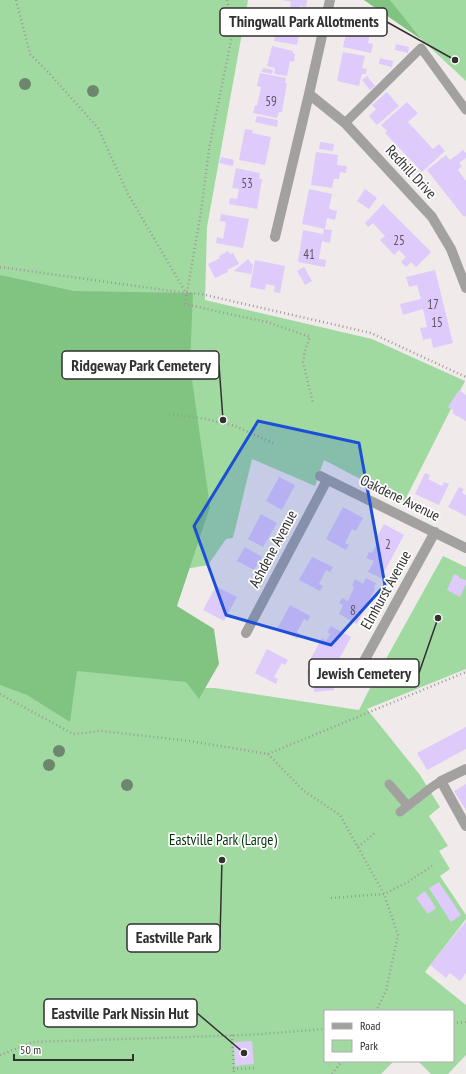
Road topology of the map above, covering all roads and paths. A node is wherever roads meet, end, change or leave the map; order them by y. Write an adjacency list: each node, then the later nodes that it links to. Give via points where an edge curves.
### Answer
1 (16, 0): 10 (path, via 30,54 98,128 128,194)
2 (227, 0): 10 (path, via 233,31 209,149)
3 (330, 0): 4 (street)
4 (309, 94): 6 (street, Redhill Drive); 7 (street)
5 (466, 110): 6 (lane, via 421,48)
6 (345, 123): 9 (street, Redhill Drive, via 432,217 452,249)
7 (275, 237)
8 (0, 268): 10 (path)
9 (466, 288)
10 (186, 294): 11 (path, via 201,294 371,333); 12 (path, via 185,304 267,322 310,337 303,362)
11 (466, 377)
12 (312, 403)
13 (169, 414): 14 (path, via 235,426)
14 (275, 444)
15 (324, 478): 16 (street, Oakdene Avenue); 18 (street, Ashdene Avenue)
16 (435, 532): 17 (street, Oakdene Avenue); 19 (street, Elmhurst Avenue)
17 (466, 548)
18 (246, 633)
19 (363, 663)
20 (466, 672): 22 (path)
21 (0, 694): 22 (path, via 73,734 101,731 190,741)
22 (268, 754): 30 (path, via 304,791 340,815)
23 (466, 769): 24 (street)
24 (441, 781): 26 (lane); 28 (street)
25 (389, 784): 26 (lane)
26 (408, 806): 27 (lane)
27 (400, 812)
28 (466, 826)
29 (376, 832): 30 (path)
30 (358, 847): 32 (path)
31 (432, 866): 32 (path)
32 (384, 894): 33 (path); 34 (path, via 398,935 386,991)
33 (331, 898)
34 (376, 1010)
35 (466, 1022): 36 (path)
36 (454, 1024)
37 (324, 1029): 38 (path)
38 (232, 1035): 39 (path, via 33,1042); 42 (path)
39 (0, 1055)
40 (341, 1062): 44 (path)
41 (256, 1068): 42 (path)
42 (234, 1069): 43 (path)
43 (234, 1074)
44 (332, 1074)

